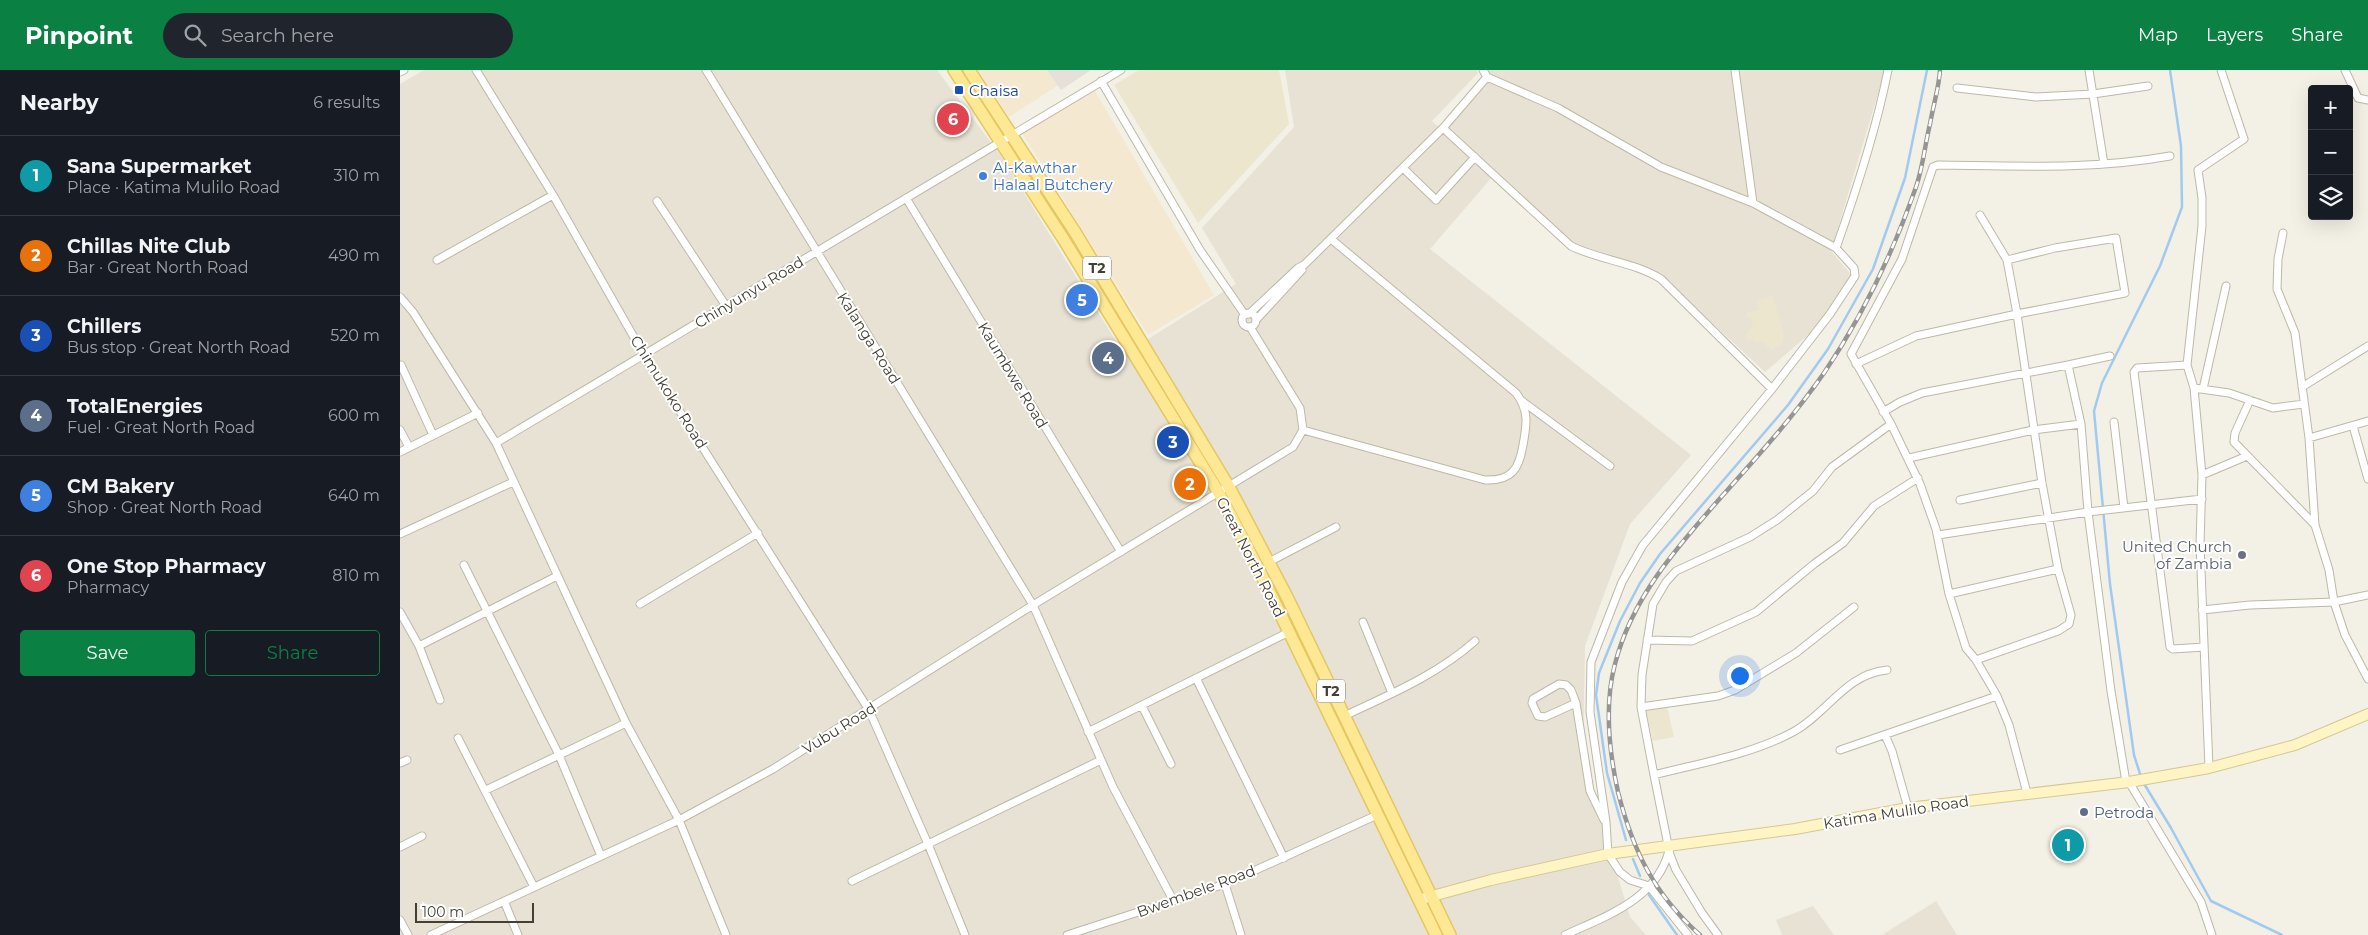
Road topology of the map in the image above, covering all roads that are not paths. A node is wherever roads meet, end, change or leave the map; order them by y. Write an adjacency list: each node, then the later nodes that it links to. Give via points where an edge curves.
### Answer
1 (404, 70): 12 (street)
2 (476, 70): 26 (street, Chimukoko Road)
3 (706, 70): 34 (street, Kalanga Road)
4 (954, 70): 21 (main road, Great North Road / T2)
5 (969, 70): 20 (main road, Great North Road / T2)
6 (1121, 70): 14 (street, Chinyunyu Road)
7 (1736, 70): 29 (street)
8 (1888, 70): 33 (street, via 1862,175)
9 (2089, 70): 17 (street)
10 (2221, 70): 51 (street, via 2244,139 2198,170 2202,226)
11 (2345, 70): 18 (street, via 2358,98)
12 (400, 72)
13 (1485, 74): 19 (street); 29 (street, via 1558,108 1661,167)
14 (1102, 81): 20 (street, Chinyunyu Road); 41 (street, via 1200,250)
15 (2148, 86): 17 (street)
16 (1957, 88): 17 (street, via 2036,97)
17 (2093, 94): 24 (street)
18 (2368, 100)
19 (1443, 128): 23 (street); 25 (street)
20 (1012, 133): 21 (street, Chinyunyu Road); 83 (main road, Great North Road / T2, via 1175,394)
21 (1002, 140): 27 (street, Chinyunyu Road); 83 (main road, Great North Road / T2)
22 (2170, 156): 24 (street)
23 (1475, 157): 25 (street, via 1436,200); 55 (street, via 1571,246 1661,279)
24 (2104, 164): 48 (street, via 1933,167 1902,259 1851,354)
25 (1403, 168): 32 (street)
26 (553, 195): 35 (street); 46 (street, Chimukoko Road)
27 (906, 198): 34 (street, Chinyunyu Road); 95 (street, Kaumbwe Road)
28 (657, 201): 40 (street)
29 (1753, 203): 33 (street)
30 (1980, 215): 36 (street)
31 (2283, 233): 53 (street, via 2277,288 2295,333)
32 (1330, 239): 37 (street); 58 (street)
33 (1836, 248): 55 (street, via 1854,268 1855,276)
34 (815, 252): 40 (street, Chinyunyu Road); 104 (street, Kalanga Road)
35 (437, 260)
36 (2007, 260): 42 (street); 42 (street, via 2055,248 2117,240 2126,289 2122,295)
37 (1304, 265): 41 (street); 43 (street)
38 (2226, 286): 56 (street)
39 (400, 297): 61 (street)
40 (726, 306): 46 (street, Chinyunyu Road)
41 (1247, 314): 43 (street); 44 (street, via 1244,324)
42 (2017, 314): 48 (street, via 1916,336); 52 (street)
43 (1256, 320): 44 (street)
44 (1250, 327): 68 (street, via 1300,408)
45 (2368, 346): 53 (street)
46 (644, 355): 72 (street, Chinyunyu Road); 92 (street, Chimukoko Road)
47 (2110, 356): 50 (street)
48 (1856, 364): 60 (street)
49 (401, 365): 70 (street)
50 (2068, 365): 52 (street); 65 (street)
51 (2187, 365): 54 (street); 86 (street, via 2137,368 2134,372)
52 (2024, 374): 60 (street, via 1922,393); 69 (street)
53 (2302, 387): 59 (street)
54 (2194, 388): 56 (street); 78 (street)
55 (1772, 389): 144 (street, via 1643,545 1622,582 1591,662 1590,712)
56 (2203, 389): 57 (street)
57 (2250, 400): 59 (street, via 2273,408); 75 (street, via 2233,438)
58 (1522, 401): 68 (street, via 1527,415 1520,464 1507,477 1496,480 1485,480); 77 (street)
59 (2304, 404): 71 (street)
60 (1883, 412): 64 (street)
61 (478, 413): 70 (street); 72 (street)
62 (2368, 421): 66 (street)
63 (2114, 422): 87 (street)
64 (1891, 424): 76 (street); 111 (street, via 1832,467 1814,490 1772,523 1750,537 1676,571 1653,604)
65 (2081, 424): 69 (street); 88 (street)
66 (2353, 426): 71 (street); 80 (street)
67 (400, 430): 73 (street)
68 (1303, 430): 83 (street, Vubu Road, via 1293,447)
69 (2033, 430): 76 (street); 82 (street)
70 (433, 434): 73 (street)
71 (2309, 438): 90 (street)
72 (496, 443): 81 (street)
73 (409, 447): 74 (street)
74 (400, 452)
75 (2247, 456): 78 (street); 90 (street)
76 (1909, 458): 79 (street)
77 (1610, 466)
78 (2202, 475): 84 (street)
79 (1918, 478): 94 (street); 111 (street, via 1874,506 1843,543 1756,612 1692,641)
80 (2368, 479)
81 (513, 482): 93 (street); 99 (street)
82 (2042, 483): 85 (street); 89 (street)
83 (1224, 490): 95 (street, Vubu Road); 96 (main road, Great North Road / T2); 110 (main road, Great North Road / T2)
84 (2202, 499): 86 (street); 107 (street)
85 (1960, 500)
86 (2151, 505): 87 (street); 114 (street, via 2170,647)
87 (2124, 508): 88 (street)
88 (2091, 512): 89 (street); 138 (street, via 2111,691)
89 (2048, 516): 94 (street); 98 (street)
90 (2315, 525): 102 (street, via 2329,570)
91 (1336, 526): 96 (street)
92 (758, 533): 103 (street); 125 (street, Chimukoko Road)
93 (400, 534)
94 (1938, 535): 100 (street)
95 (1121, 552): 104 (street, Vubu Road)
96 (1269, 562): 127 (main road, Great North Road / T2)
97 (464, 565): 106 (street)
98 (2058, 569): 100 (street); 115 (street, via 2072,616 2069,624 2058,631)
99 (557, 576): 106 (street); 128 (street)
100 (1949, 594): 115 (street, via 1966,648)
101 (2368, 595): 102 (street)
102 (2334, 602): 107 (street, via 2258,604); 117 (street, via 2345,635)
103 (640, 604)
104 (1033, 605): 125 (street, Vubu Road); 129 (street, Kalanga Road)
105 (1854, 607): 124 (street, via 1796,653 1735,690 1718,696)
106 (487, 610): 113 (street); 133 (street)
107 (2202, 610): 114 (street)
108 (400, 612): 113 (street)
109 (1363, 622): 119 (street)
110 (1289, 632): 118 (street); 142 (main road, Great North Road / T2)
111 (1647, 640): 124 (street)
112 (1475, 641): 119 (street, via 1444,664)
113 (420, 646): 121 (street)
114 (2204, 647): 136 (street)
115 (1976, 660): 120 (street)
116 (1887, 670): 137 (street, via 1875,671 1852,681 1794,732 1744,751)
117 (2368, 679)
118 (1197, 680): 123 (street); 151 (street)
119 (1392, 693): 127 (street)
120 (1997, 696): 130 (street); 140 (street, via 2009,725)
121 (440, 700)
122 (1576, 704): 122 (street, via 1571,690 1559,684 1536,695 1532,703 1538,716 1545,717); 144 (street, via 1590,792)
123 (1142, 706): 129 (street); 135 (street)
124 (1641, 708): 137 (street)
125 (869, 710): 143 (street, Vubu Road, via 773,770); 146 (street, Chimukoko Road)
126 (2368, 714): 136 (main road, Katima Mulilo Road, via 2295,744)
127 (1344, 716): 156 (main road, Great North Road / T2)
128 (626, 723): 133 (street); 143 (street)
129 (1088, 732): 134 (street, Kalanga Road)
130 (1885, 735): 132 (street); 141 (street)
131 (458, 738): 139 (street)
132 (1840, 750)
133 (559, 755): 139 (street); 150 (street)
134 (1101, 760): 146 (street); 157 (street, Kalanga Road, via 1128,820)
135 (1171, 764)
136 (2209, 768): 138 (main road, Katima Mulilo Road)
137 (1654, 775): 148 (street)
138 (2134, 781): 140 (main road, Katima Mulilo Road); 173 (street, via 2201,902)
139 (486, 790): 155 (street)
140 (2027, 793): 141 (main road, Katima Mulilo Road)
141 (1908, 808): 148 (main road, Katima Mulilo Road)
142 (1377, 815): 151 (street, Bwembele Road); 158 (main road, Great North Road / T2)
143 (679, 820): 150 (street, Vubu Road); 164 (street)
144 (1606, 822): 149 (street)
145 (422, 836): 147 (street)
146 (928, 844): 152 (street); 165 (street, Chimukoko Road)
147 (400, 847)
148 (1669, 848): 149 (main road, Katima Mulilo Road); 154 (street, via 1666,864); 172 (street, via 1676,870)
149 (1608, 854): 154 (street, via 1630,880); 156 (main road, Katima Mulilo Road)
150 (601, 856): 155 (street, Vubu Road)
151 (1284, 858): 153 (street, Bwembele Road)
152 (852, 881)
153 (1225, 884): 157 (street, Bwembele Road); 167 (street)
154 (1649, 886): 170 (street, via 1630,904); 171 (street)
155 (534, 887): 159 (street, Vubu Road)
156 (1432, 896): 158 (main road, Katima Mulilo Road); 169 (main road, Great North Road / T2)
157 (1173, 900): 166 (street, Bwembele Road)
158 (1420, 900): 168 (main road, Great North Road / T2)
159 (504, 901): 162 (street, Vubu Road); 163 (street)
160 (400, 920): 161 (street)
161 (408, 935)
162 (431, 935)
163 (518, 935)
164 (726, 935)
165 (965, 935)
166 (1067, 935)
167 (1241, 935)
168 (1436, 935)
169 (1450, 935)
170 (1565, 935)
171 (1688, 935)
172 (1718, 935)
173 (2212, 935)

